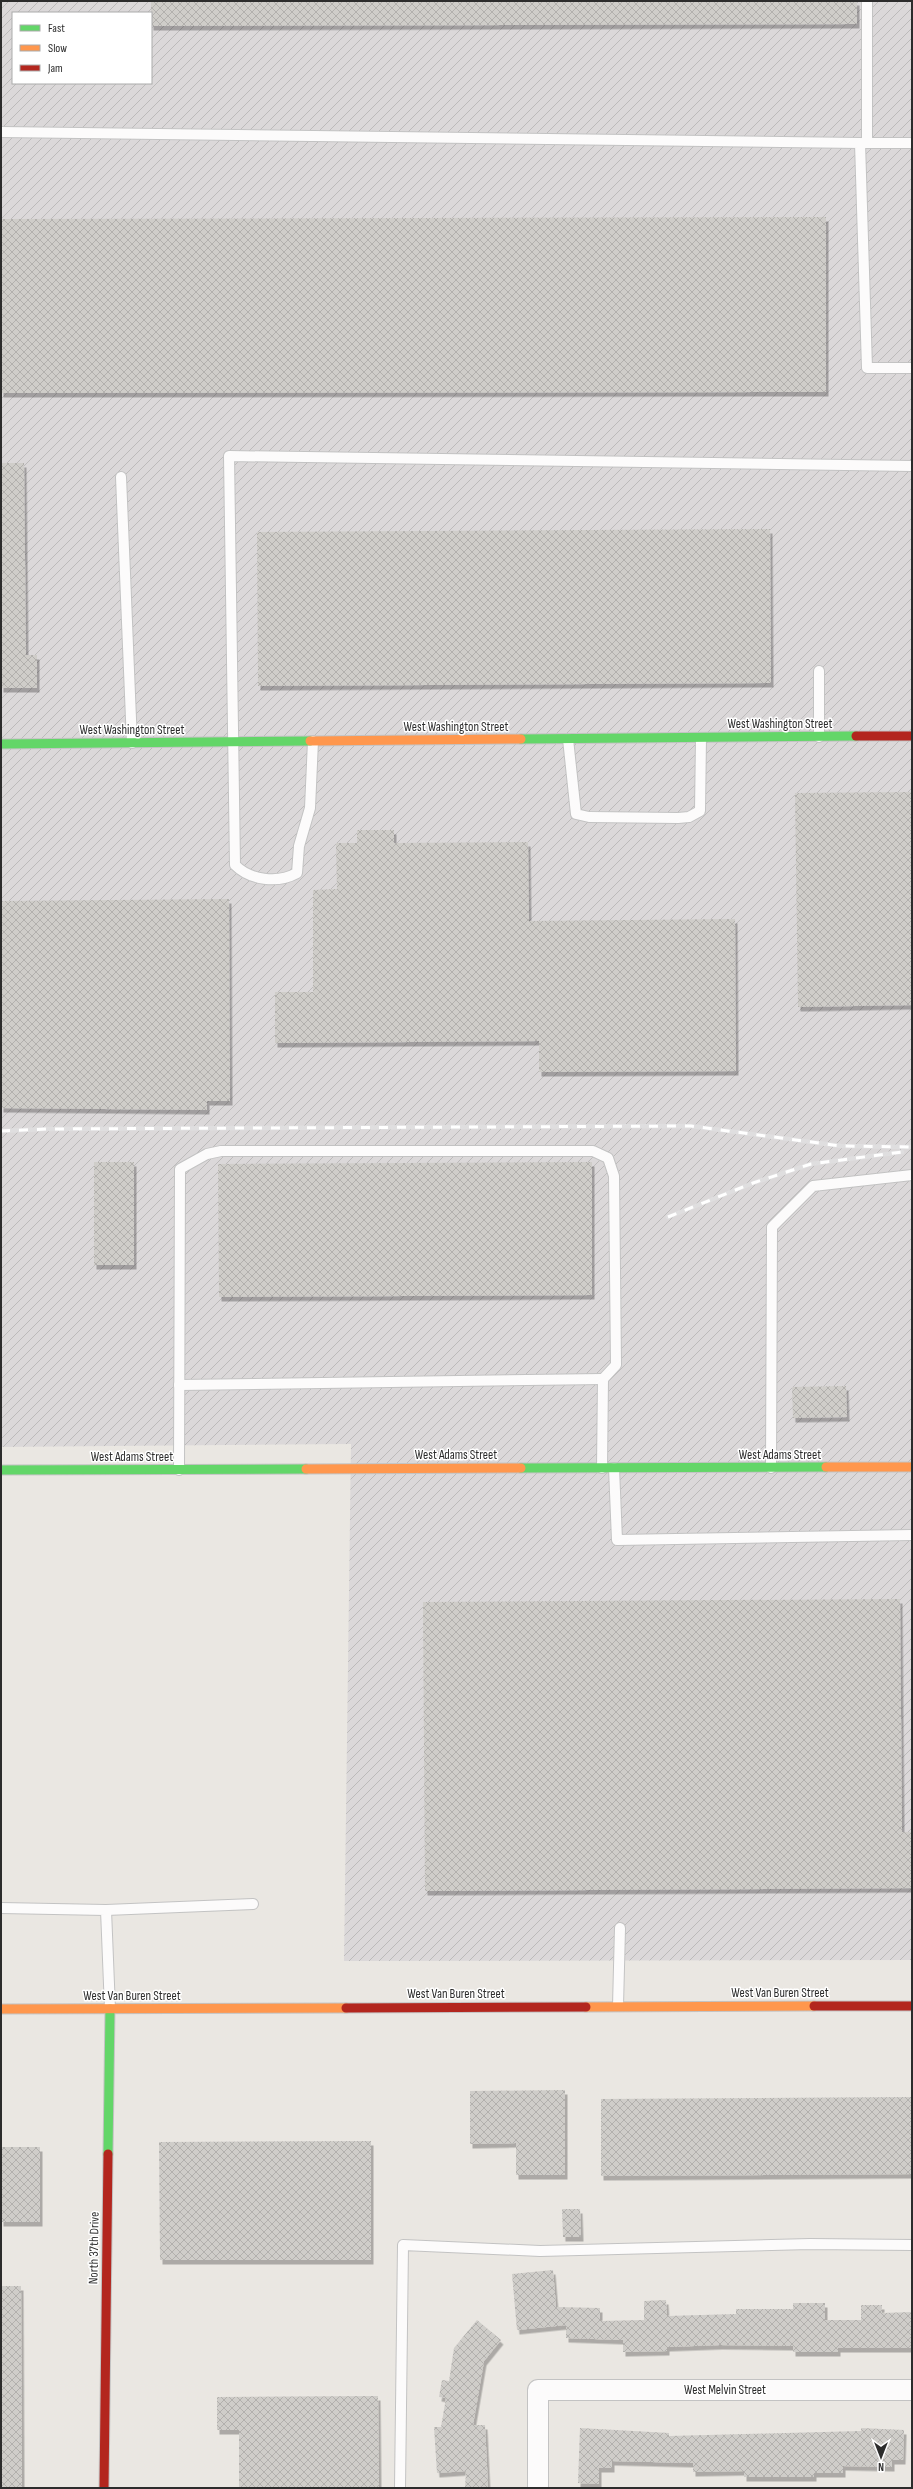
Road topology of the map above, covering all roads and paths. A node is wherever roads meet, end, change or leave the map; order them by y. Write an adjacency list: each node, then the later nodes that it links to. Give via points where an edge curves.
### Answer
1 (866, 1): 3 (lane)
2 (1, 132): 3 (lane)
3 (863, 143): 4 (lane); 5 (lane, via 868,368)
4 (912, 143)
5 (912, 368)
6 (912, 466): 14 (lane, via 229,456)
7 (121, 477): 15 (lane)
8 (819, 671): 9 (lane)
9 (819, 736): 10 (street, West Washington Street); 11 (street, West Washington Street)
10 (912, 736)
11 (701, 738): 12 (street, West Washington Street); 12 (lane, via 700,811 689,817 678,818 589,817 576,814)
12 (568, 739): 13 (street, West Washington Street)
13 (314, 741): 14 (street, West Washington Street); 14 (lane, via 310,808 299,846 296,873 289,877 276,878 259,878 244,874 235,865)
14 (232, 742): 15 (street, West Washington Street)
15 (132, 743): 16 (street, West Washington Street)
16 (1, 744)
17 (912, 1175): 23 (lane, via 813,1186 772,1226)
18 (602, 1379): 19 (lane); 19 (lane, via 616,1365 614,1176 608,1158 601,1153 221,1151 201,1157 180,1169); 21 (lane)
19 (179, 1385): 25 (lane)
20 (912, 1467): 23 (street, West Adams Street)
21 (602, 1468): 22 (street, West Adams Street); 25 (street, West Adams Street)
22 (614, 1468): 23 (street, West Adams Street); 26 (lane, via 618,1540)
23 (771, 1468)
24 (1, 1470): 25 (street, West Adams Street)
25 (178, 1470)
26 (912, 1535)
27 (253, 1904): 29 (lane)
28 (1, 1908): 29 (lane)
29 (106, 1910): 34 (lane)
30 (620, 1928): 31 (lane)
31 (618, 2006): 32 (street, West Van Buren Street); 34 (street, West Van Buren Street)
32 (912, 2006)
33 (1, 2009): 34 (street, West Van Buren Street)
34 (110, 2009): 37 (street, North 37th Drive)
35 (912, 2245): 38 (lane, via 810,2244 540,2251 403,2245)
36 (912, 2390): 39 (street, West Melvin Street, via 538,2390)
37 (104, 2488)
38 (400, 2488)
39 (538, 2488)

